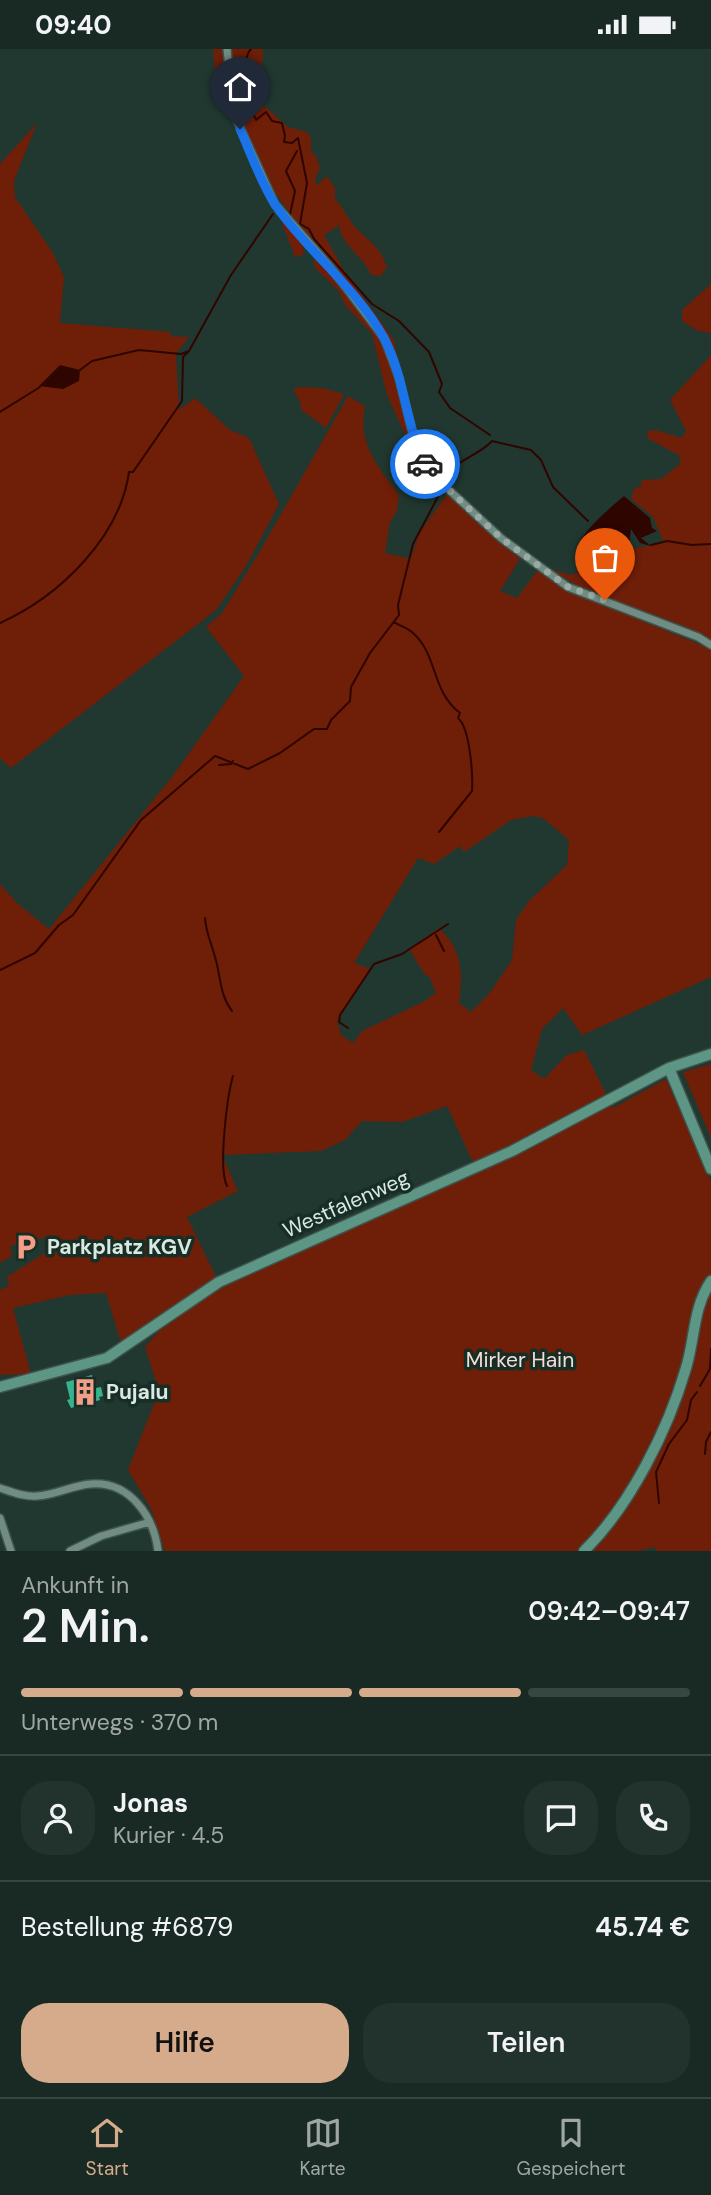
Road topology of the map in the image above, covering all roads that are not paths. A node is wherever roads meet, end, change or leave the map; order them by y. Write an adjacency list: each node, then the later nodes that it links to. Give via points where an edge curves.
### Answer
1 (227, 49): 2 (street, via 234,114 275,204 384,338 415,443 436,478 501,538 568,587)
2 (711, 645)
3 (711, 1054): 4 (street, Westfalenweg)
4 (669, 1068): 5 (street); 7 (street, Westfalenweg, via 512,1151 219,1282 107,1358)
5 (711, 1169)
6 (711, 1280): 14 (street, via 698,1306 683,1379 658,1440 617,1513)
7 (0, 1387)
8 (0, 1488): 10 (street, via 33,1496 87,1484 110,1486 130,1495)
9 (0, 1518): 11 (street)
10 (150, 1522): 12 (street); 13 (street)
11 (11, 1551)
12 (70, 1551)
13 (158, 1551)
14 (584, 1551)

